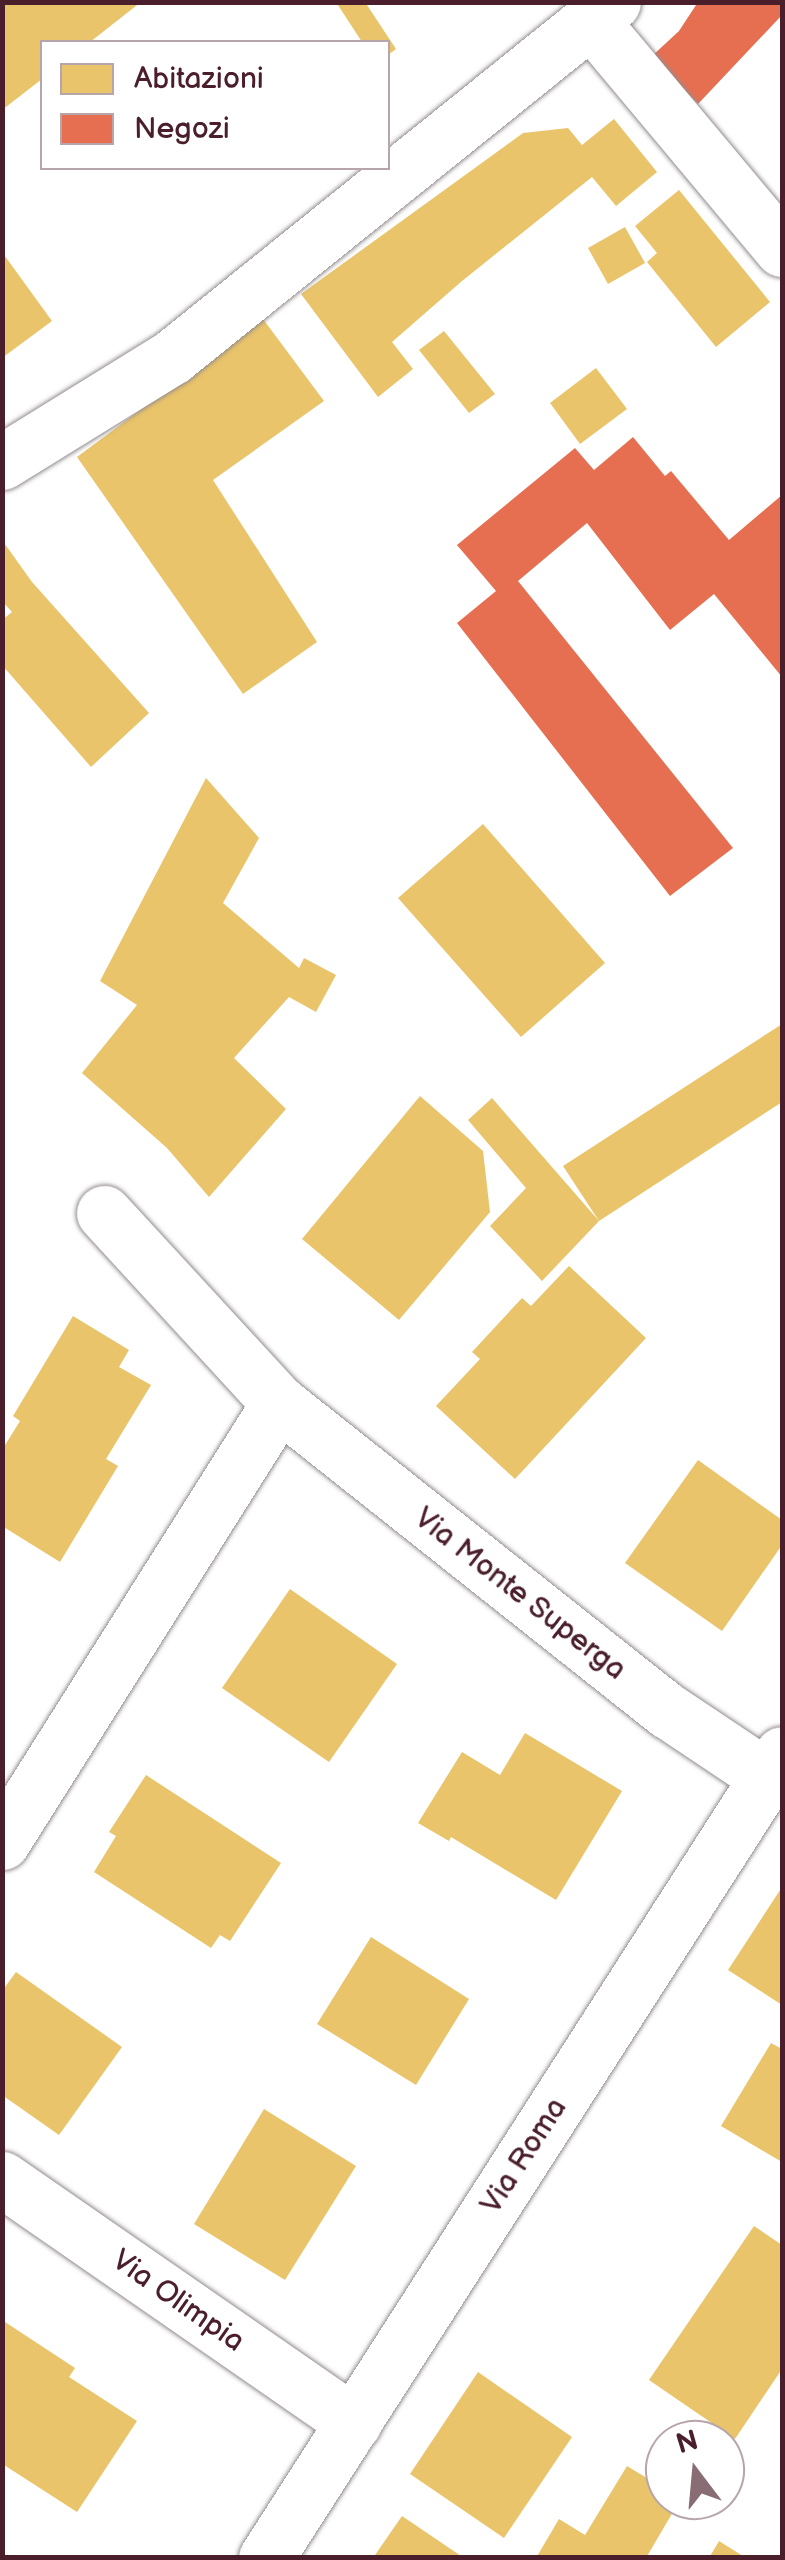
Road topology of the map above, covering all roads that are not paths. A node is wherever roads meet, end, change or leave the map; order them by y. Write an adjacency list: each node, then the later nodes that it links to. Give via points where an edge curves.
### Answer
1 (602, 12): 2 (street); 3 (street, via 172,357)
2 (782, 249)
3 (2, 462)
4 (104, 1213): 5 (street, Via Monte Superga)
5 (279, 1402): 6 (street, Via Monte Superga, via 668,1711); 7 (street)
6 (775, 1766): 9 (street, Via Roma)
7 (2, 1842)
8 (2, 2179): 9 (street, Via Olimpia)
9 (354, 2423): 10 (street, Via Roma)
10 (266, 2558)

